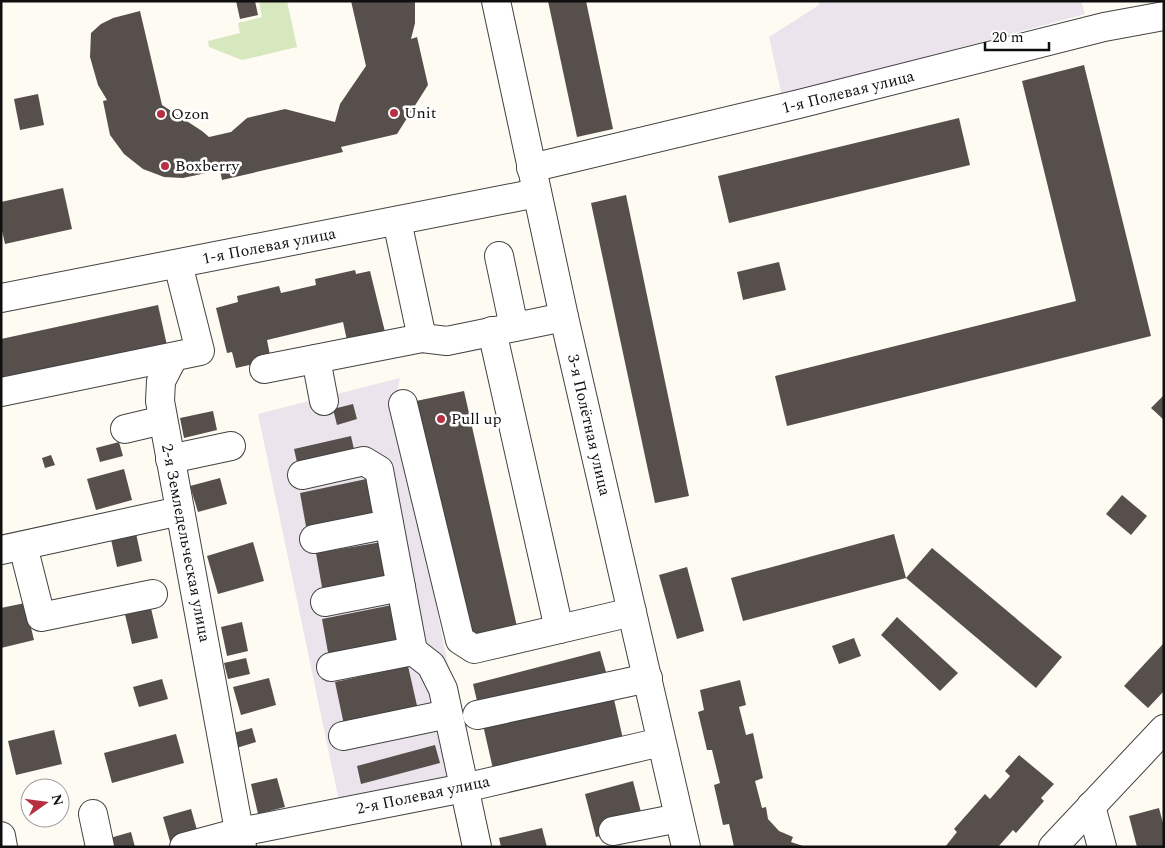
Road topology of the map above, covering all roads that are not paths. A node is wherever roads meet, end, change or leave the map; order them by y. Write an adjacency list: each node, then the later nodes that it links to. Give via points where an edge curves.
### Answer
1 (496, 1): 3 (street, 3-я Полётная улица)
2 (1164, 16): 3 (street, 1-я Полевая улица, via 1104,27 799,104)
3 (534, 180): 4 (street, 1-я Полевая улица); 8 (street, 3-я Полётная улица)
4 (397, 220): 6 (street, 1-я Полевая улица); 10 (street)
5 (499, 256): 9 (street)
6 (178, 264): 7 (street, 1-я Полевая улица); 11 (street, via 200,351)
7 (1, 298)
8 (564, 317): 9 (street); 29 (street, 3-я Полётная улица)
9 (503, 329): 10 (street, via 447,340); 30 (street)
10 (422, 338): 12 (street)
11 (173, 358): 14 (street); 17 (street, 2-я Земледельческая улица, via 160,381)
12 (316, 359): 13 (street); 15 (street)
13 (264, 369)
14 (1, 392)
15 (324, 401)
16 (403, 404): 30 (street, via 460,640 474,649)
17 (163, 420): 18 (street); 20 (street, 2-я Земледельческая улица)
18 (125, 429)
19 (231, 446): 20 (street)
20 (170, 459): 22 (street, 2-я Земледельческая улица)
21 (302, 475): 23 (street, via 364,461 378,470)
22 (180, 511): 25 (street); 45 (street, 2-я Земледельческая улица)
23 (389, 524): 24 (street); 26 (street)
24 (314, 539)
25 (12, 548): 27 (street, via 41,617)
26 (401, 588): 28 (street); 31 (street)
27 (153, 594)
28 (325, 602)
29 (632, 612): 30 (street); 33 (street, 3-я Полётная улица)
30 (559, 629)
31 (413, 651): 32 (street); 34 (street, via 431,665 443,689)
32 (331, 667)
33 (648, 678): 35 (street); 38 (street, 3-я Полётная улица)
34 (448, 714): 37 (street); 39 (street)
35 (478, 715)
36 (1164, 729): 40 (street)
37 (343, 736)
38 (661, 742): 39 (street, 2-я Полевая улица); 42 (street, 3-я Полётная улица)
39 (464, 788): 45 (street, 2-я Полевая улица); 49 (street)
40 (1092, 806): 51 (street); 52 (street)
41 (92, 814): 47 (street)
42 (679, 818): 43 (street); 50 (street, 3-я Полётная улица)
43 (613, 831)
44 (1, 836): 46 (street)
45 (241, 839): 48 (street, 2-я Полевая улица)
46 (3, 847)
47 (100, 847)
48 (184, 847)
49 (476, 847)
50 (686, 847)
51 (1053, 847)
52 (1102, 847)

